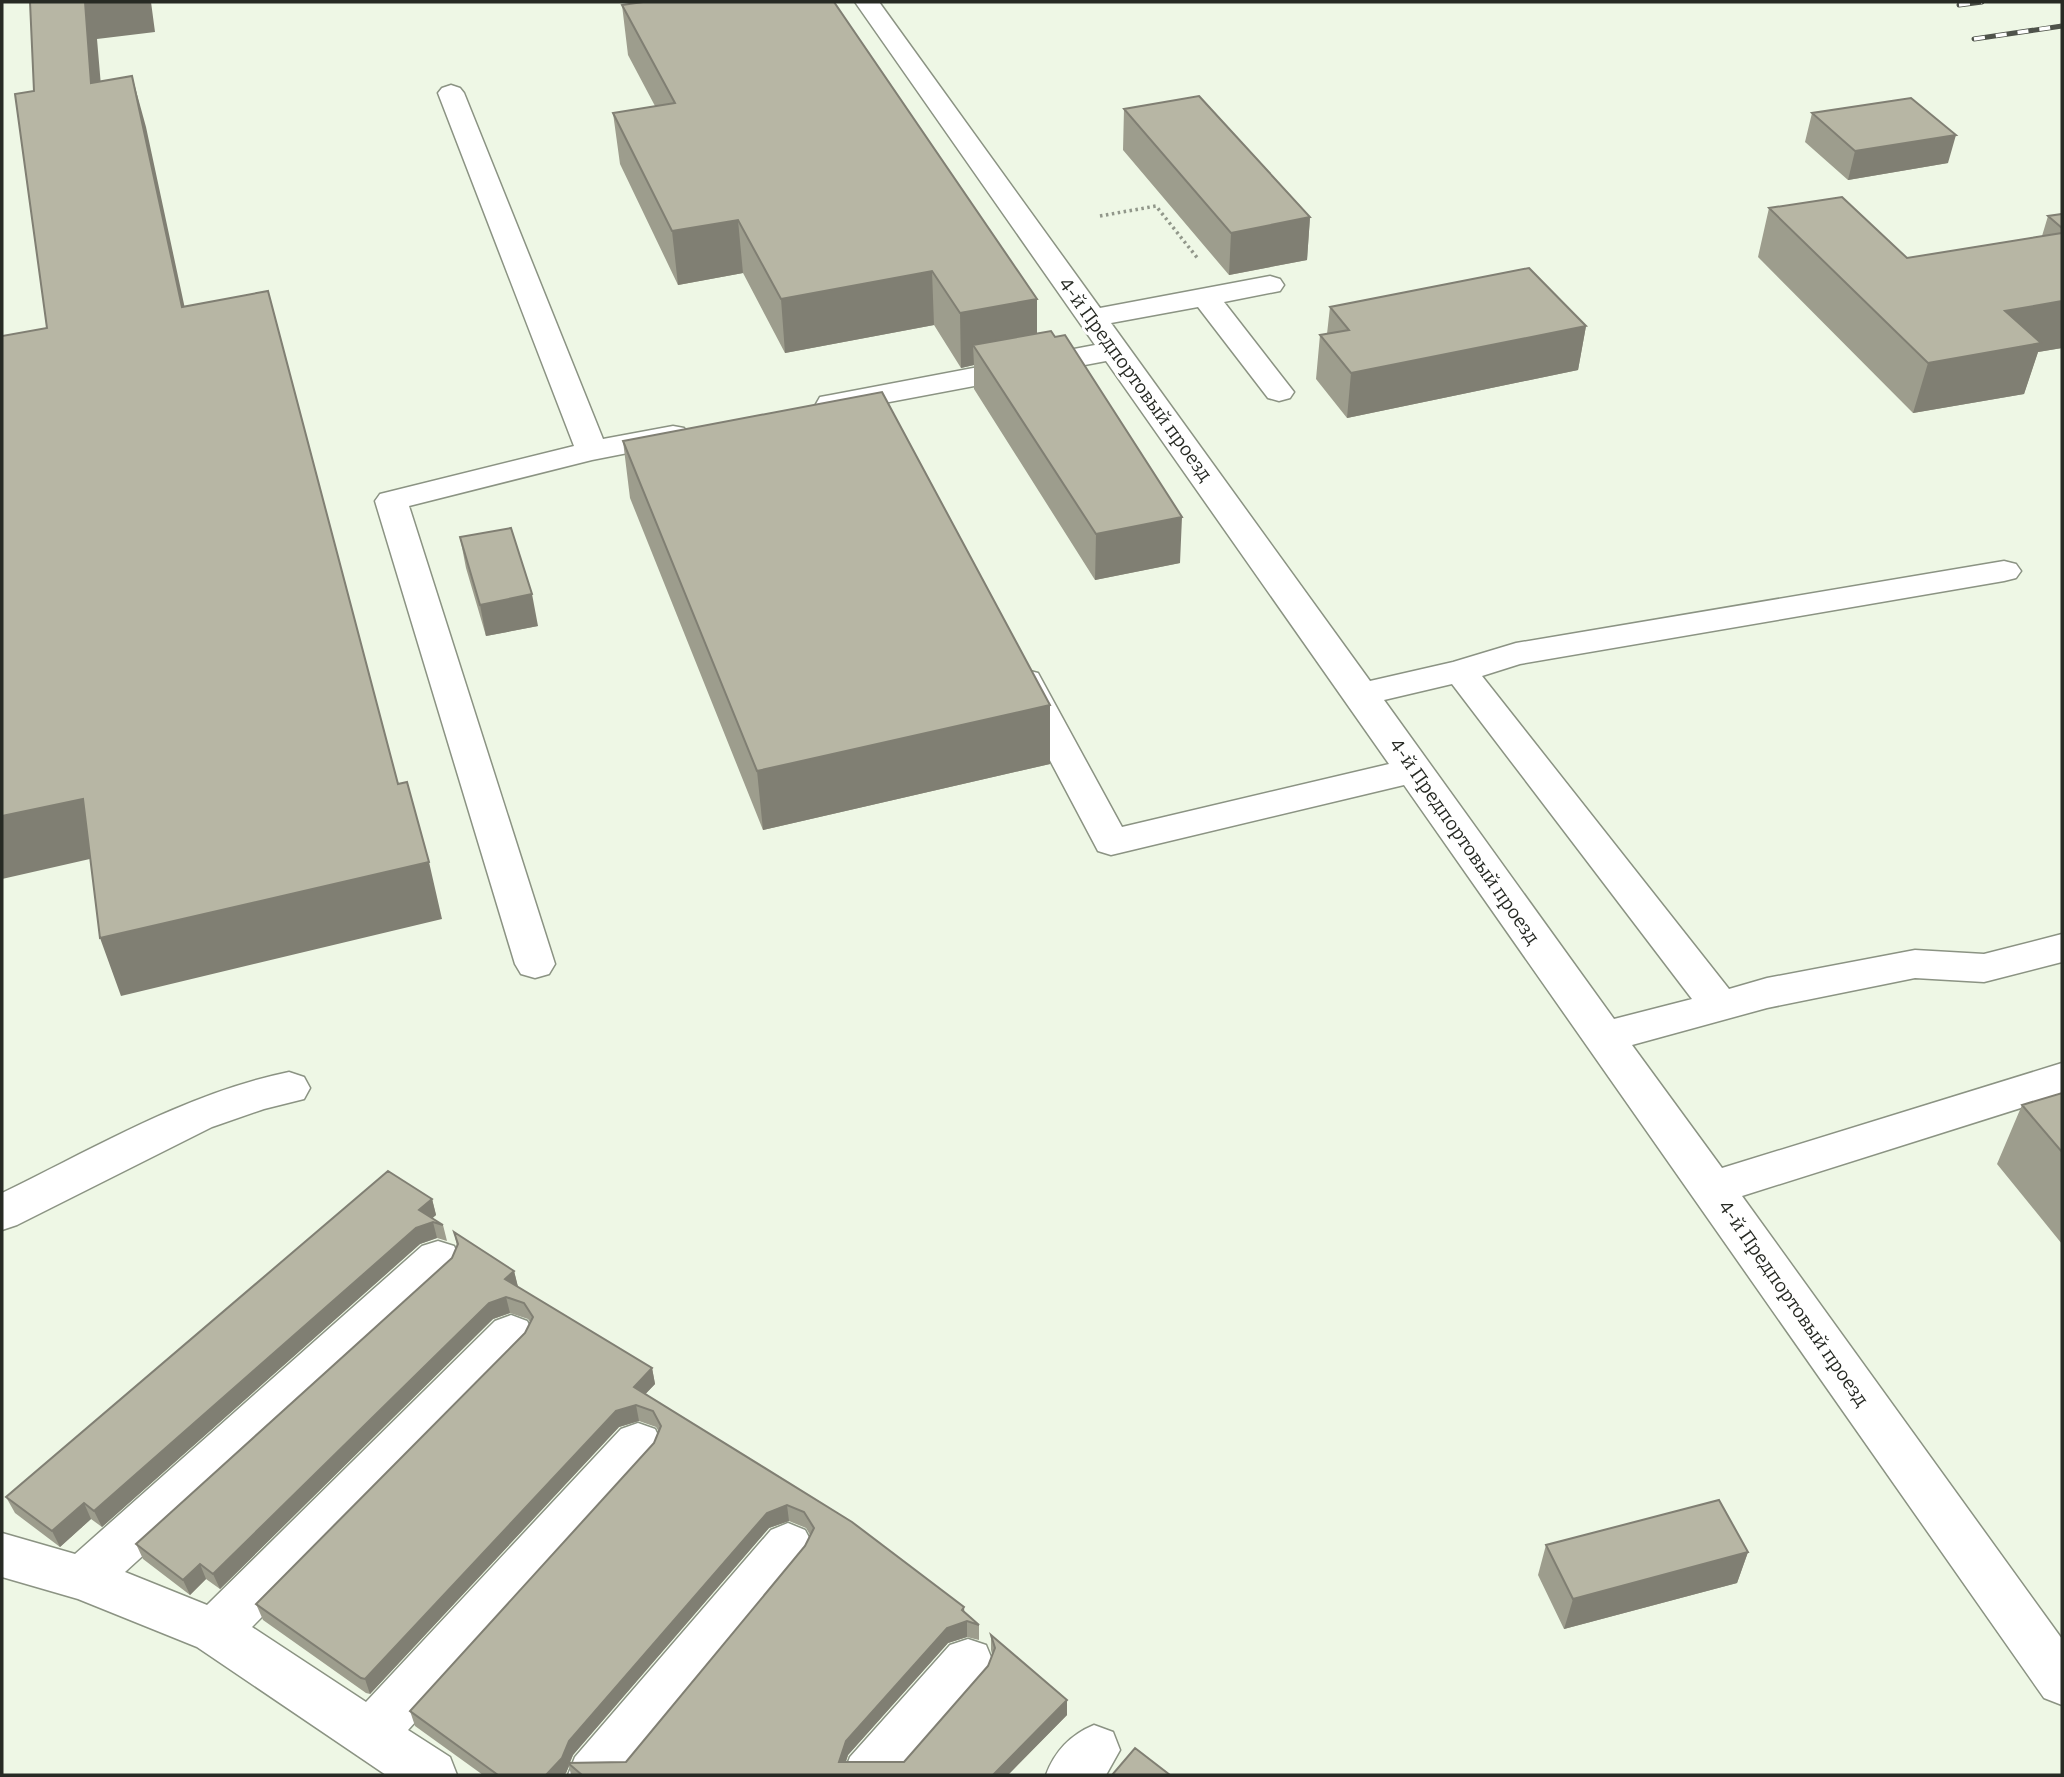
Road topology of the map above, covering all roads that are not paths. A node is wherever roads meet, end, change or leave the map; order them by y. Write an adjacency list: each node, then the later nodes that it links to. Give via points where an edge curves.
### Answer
1 (867, 2): 5 (street, 4-й Предпортовый проезд)
2 (451, 93): 10 (street)
3 (1270, 285): 4 (street)
4 (1216, 295): 5 (street); 7 (street)
5 (1093, 318): 6 (street, 4-й Предпортовый проезд)
6 (1115, 349): 8 (street); 14 (street, 4-й Предпортовый проезд)
7 (1279, 392)
8 (797, 411)
9 (701, 429): 10 (street)
10 (592, 451): 17 (street, via 391,501)
11 (2004, 571): 13 (street, via 1516,654)
12 (1008, 647): 15 (street, via 1111,842)
13 (1460, 671): 14 (street); 18 (street)
14 (1361, 694): 15 (street, 4-й Предпортовый проезд)
15 (1415, 770): 19 (street, 4-й Предпортовый проезд)
16 (2062, 948): 18 (street, via 1984,968 1914,964)
17 (535, 964)
18 (1719, 1005): 19 (street)
19 (1605, 1037): 22 (street, 4-й Предпортовый проезд)
20 (2062, 1079): 22 (street)
21 (289, 1088): 23 (street, via 197,1116)
22 (1712, 1188): 31 (street, 4-й Предпортовый проезд)
23 (2, 1213)
24 (438, 1259): 29 (street)
25 (511, 1334): 30 (street)
26 (638, 1443): 33 (street)
27 (788, 1545): 35 (street)
28 (2, 1555): 29 (street)
29 (83, 1578): 30 (street)
30 (215, 1631): 33 (street)
31 (2055, 1656)
32 (968, 1662): 36 (street)
33 (370, 1735): 34 (street)
34 (431, 1775)
35 (594, 1775)
36 (869, 1775)

